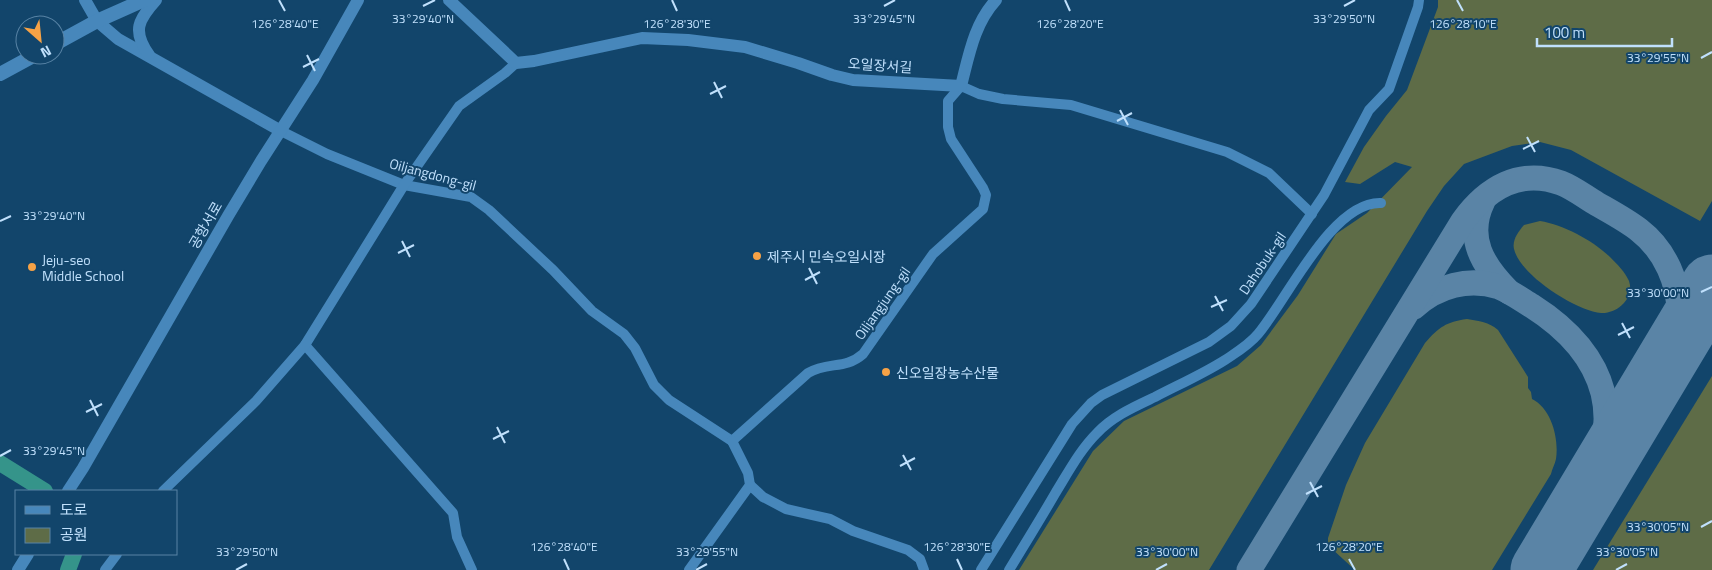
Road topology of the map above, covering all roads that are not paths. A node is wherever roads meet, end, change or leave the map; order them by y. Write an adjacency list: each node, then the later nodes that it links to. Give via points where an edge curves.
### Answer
1 (85, 0): 8 (street)
2 (144, 0): 8 (main road)
3 (156, 0): 10 (street, via 142,17 138,29)
4 (358, 0): 15 (street, 공항서로)
5 (449, 0): 11 (street)
6 (996, 0): 14 (street, via 976,28)
7 (1419, 0): 18 (street, Dahobuk-gil, via 1389,89 1369,110)
8 (96, 21): 9 (main road); 10 (street, Oiljangdong-gil, via 118,39)
9 (65, 38)
10 (150, 57): 15 (street, Oiljangdong-gil)
11 (516, 63): 14 (street, 오일장서길, via 642,38 688,40 745,47 853,80); 16 (street, via 459,106)
12 (17, 65): 13 (main road)
13 (0, 74)
14 (961, 86): 18 (street, 오일장서길, via 1003,100 1071,105 1227,152 1269,173); 20 (street, Oiljangjung-gil, via 948,101 948,127 951,140 983,188 986,202 983,209 933,254 863,354 850,363 828,365 808,373)
15 (281, 131): 16 (street, Oiljangdong-gil, via 327,154); 22 (street, 공항서로)
16 (404, 185): 19 (street); 20 (street, Oiljangdong-gil, via 471,197 489,210 592,311 624,334 654,385 669,400)
17 (1381, 203): 32 (street, via 1373,203 1354,212 1328,233 1257,336 1244,347 1212,368 1125,411 1098,432 1077,457)
18 (1312, 214): 31 (street, Dahobuk-gil, via 1250,304 1231,326 1209,342 1091,403 1072,424)
19 (305, 345): 23 (street, via 256,401); 28 (street, via 453,513 457,537)
20 (732, 441): 21 (street, via 748,473)
21 (750, 485): 29 (street); 30 (street, via 763,497 786,509 830,519 853,531 908,550 920,559)
22 (69, 490)
23 (164, 490)
24 (27, 555): 26 (street)
25 (116, 555): 27 (street)
26 (18, 570)
27 (105, 570)
28 (472, 570)
29 (689, 570)
30 (924, 570)
31 (981, 570)
32 (1009, 570)

